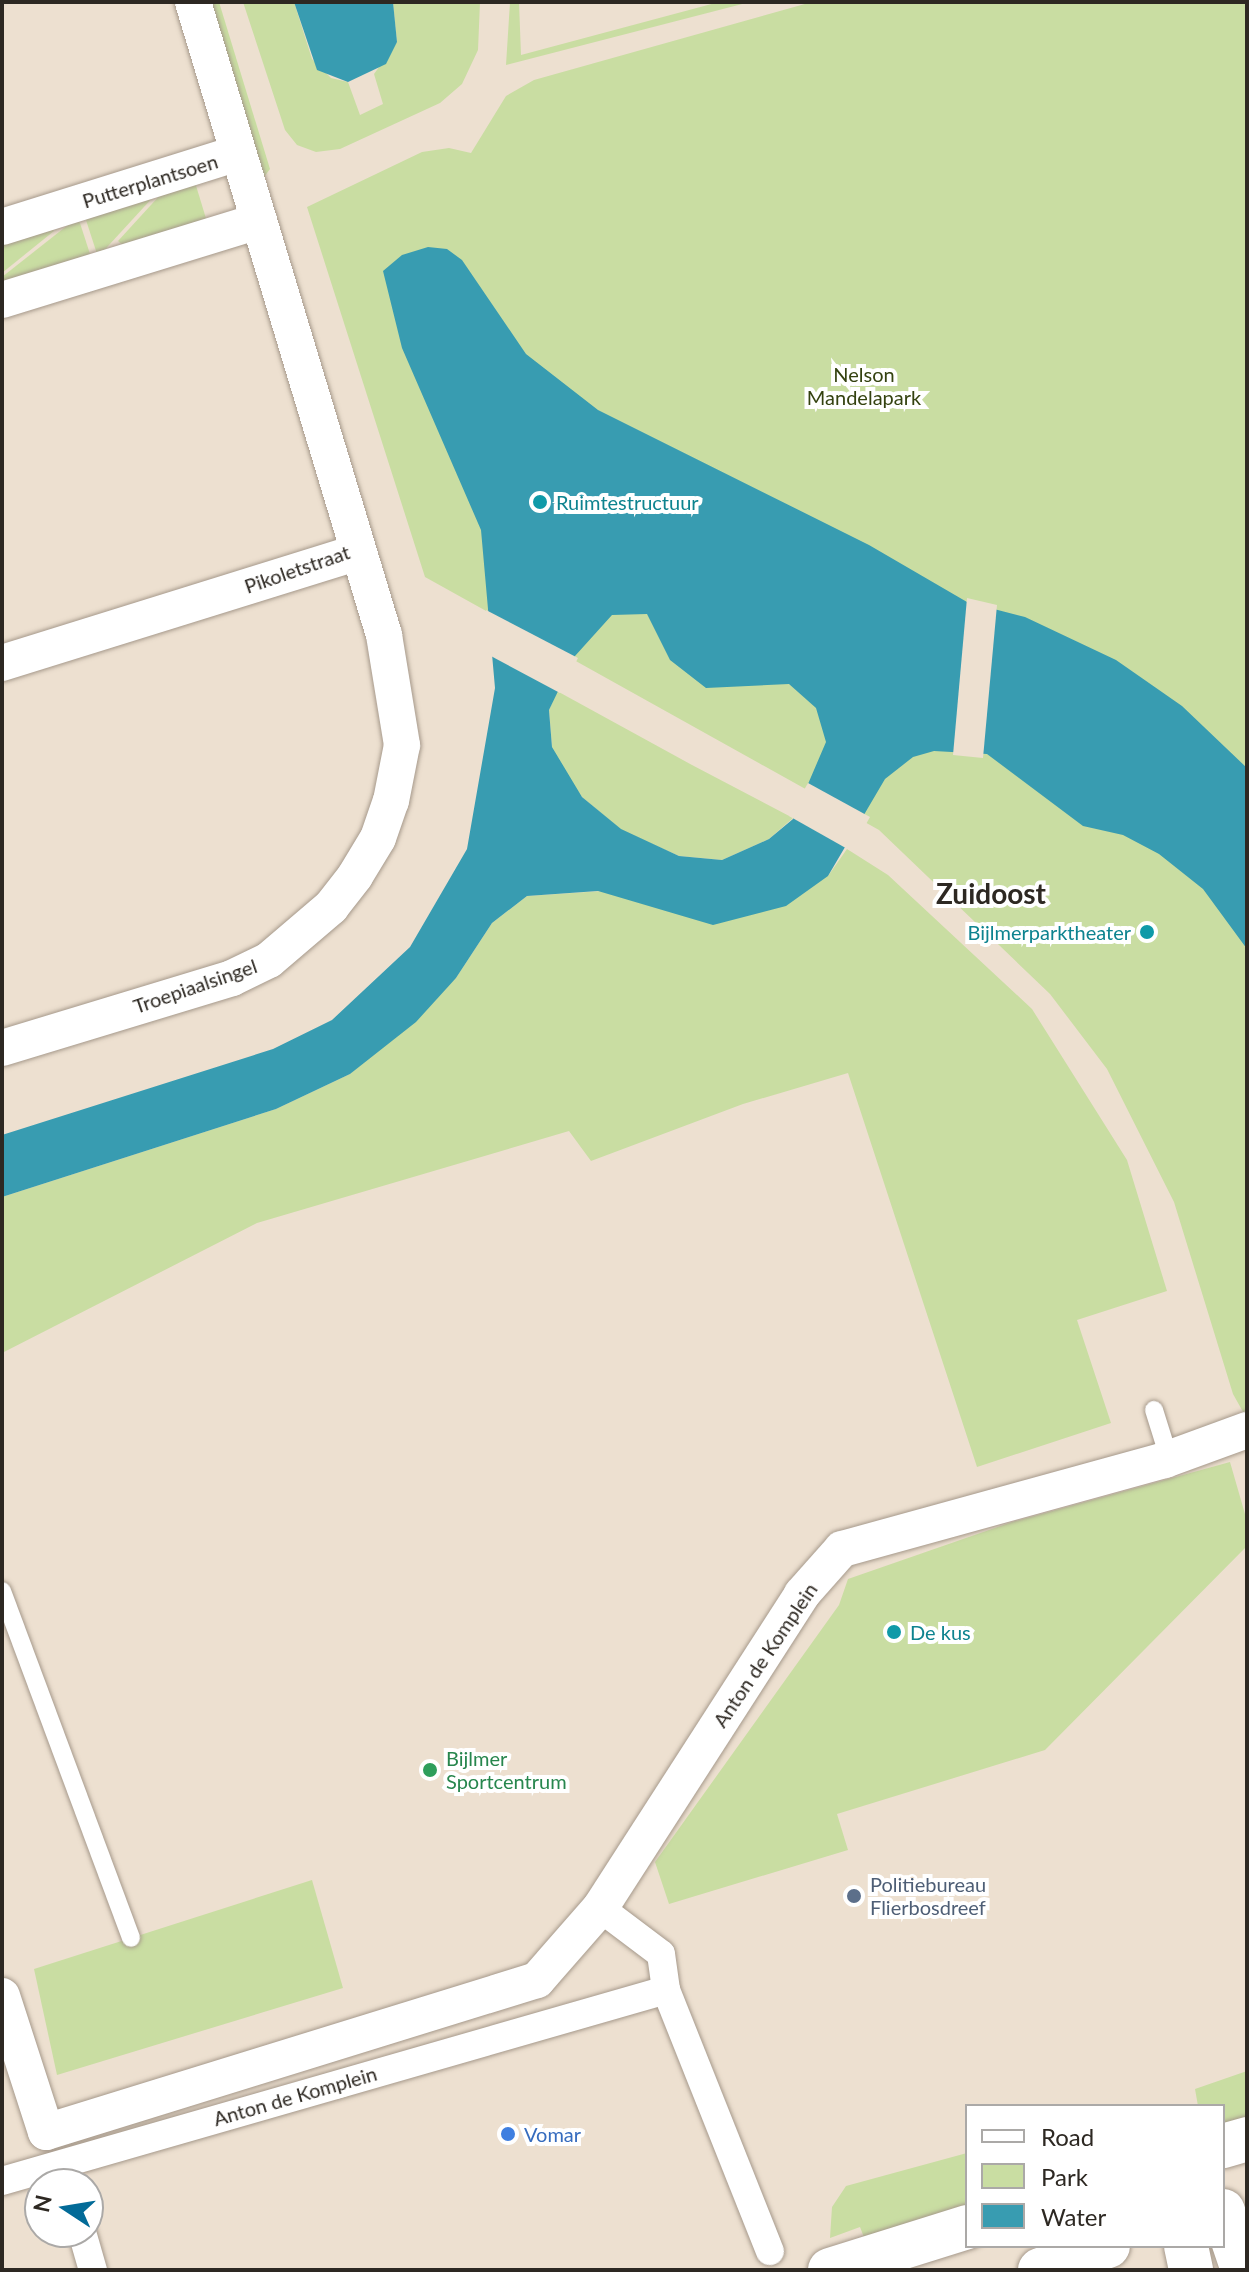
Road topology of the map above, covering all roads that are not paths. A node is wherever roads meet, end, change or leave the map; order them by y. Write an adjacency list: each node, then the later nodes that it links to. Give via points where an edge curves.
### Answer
1 (193, 2): 2 (street, Putterplantsoen)
2 (238, 153): 3 (street); 4 (street, Putterplantsoen)
3 (259, 221): 5 (street); 6 (street, Pikoletstraat)
4 (2, 227)
5 (2, 300)
6 (358, 552): 7 (street, Pikoletstraat); 8 (street, Troepiaalsingel, via 396,687 402,745 387,814 355,876 331,907 269,960 232,978)
7 (2, 663)
8 (2, 1048)
9 (1154, 1410): 11 (lane)
10 (1242, 1432): 11 (street, Anton de Komplein)
11 (1169, 1458): 13 (street, Anton de Komplein, via 842,1549 802,1594)
12 (2, 1591): 14 (lane)
13 (600, 1908): 15 (street, via 661,1954); 19 (street, Anton de Komplein, via 537,1980)
14 (131, 1938)
15 (666, 1990): 19 (street, Anton de Komplein); 28 (street)
16 (2, 1996): 19 (street)
17 (1247, 2139): 18 (street)
18 (1225, 2145)
19 (59, 2159): 20 (street, Anton de Komplein)
20 (2, 2181)
21 (1247, 2204): 22 (street)
22 (1225, 2211)
23 (1225, 2218): 33 (street)
24 (965, 2228): 29 (street)
25 (87, 2248): 30 (street)
26 (1102, 2248): 31 (street)
27 (1186, 2248): 32 (street)
28 (770, 2251)
29 (848, 2264)
30 (93, 2270)
31 (1040, 2270)
32 (1191, 2270)
33 (1243, 2270)

